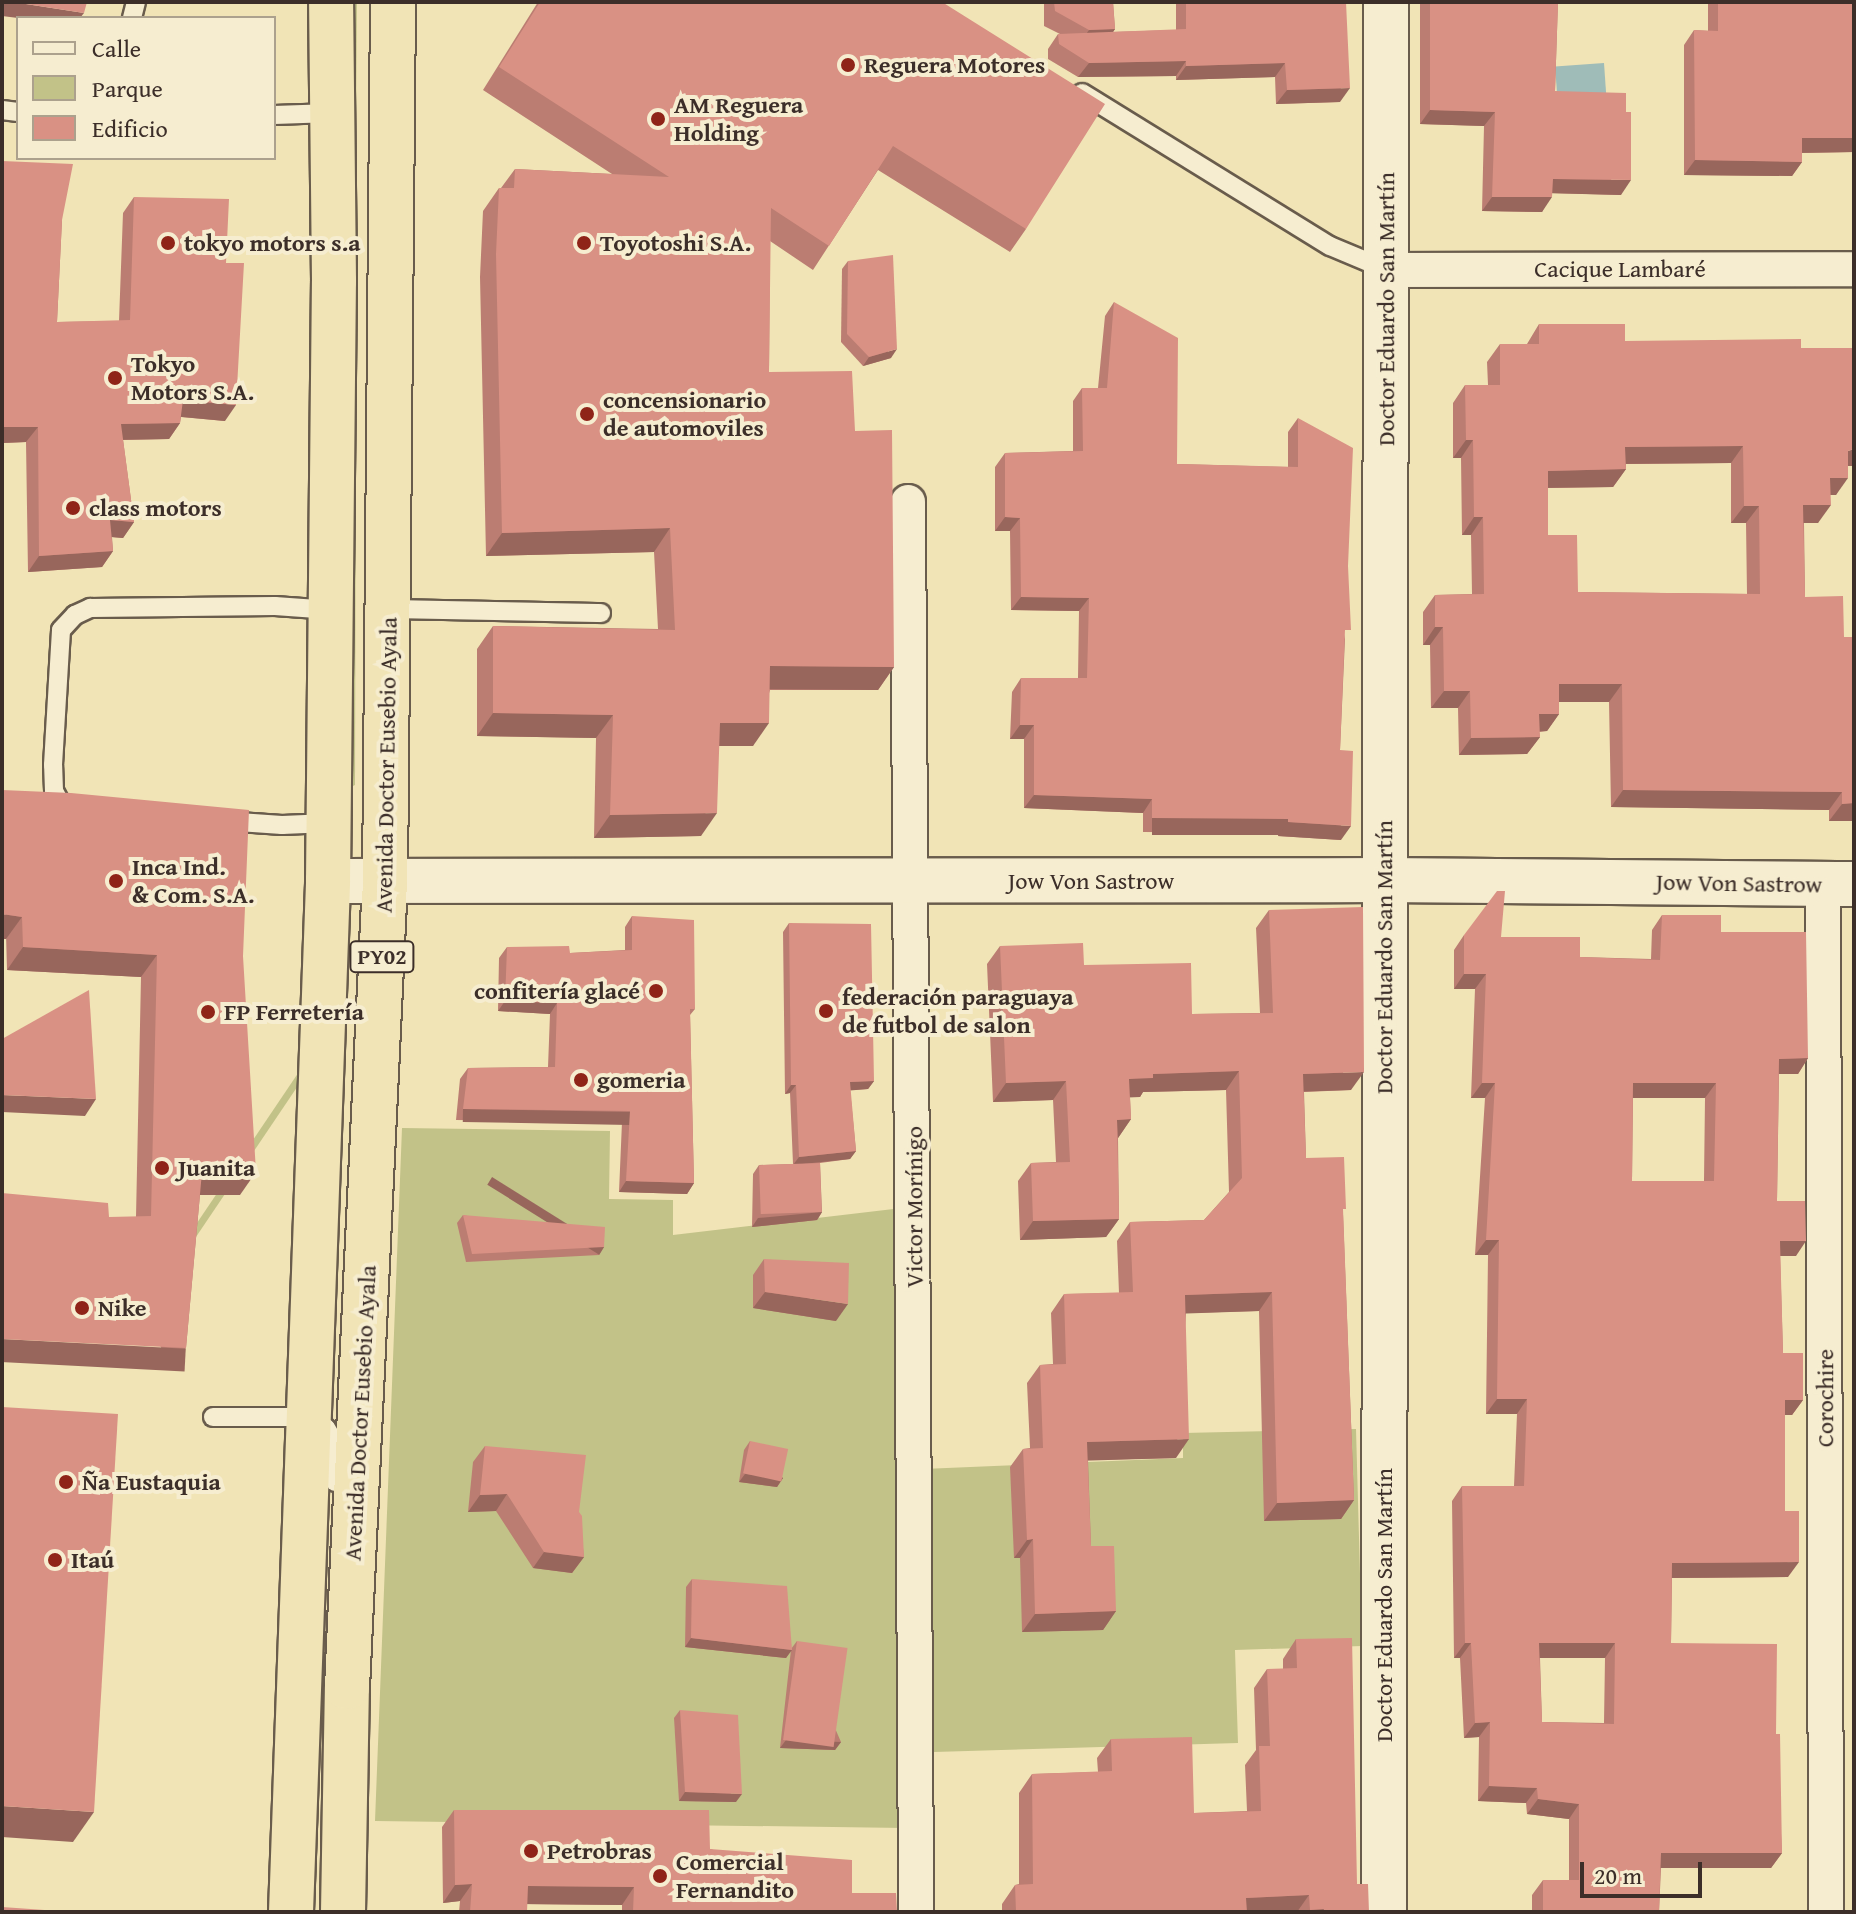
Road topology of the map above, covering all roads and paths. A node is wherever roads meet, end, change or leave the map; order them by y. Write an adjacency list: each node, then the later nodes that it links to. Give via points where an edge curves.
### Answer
1 (331, 2): 5 (highway, Avenida Doctor Eusebio Ayala / PY02)
2 (393, 2): 10 (highway, Avenida Doctor Eusebio Ayala / PY02)
3 (1386, 2): 8 (street, Doctor Eduardo San Martín)
4 (1065, 83): 8 (lane, via 1330,246)
5 (332, 113): 6 (lane); 11 (highway, Avenida Doctor Eusebio Ayala / PY02)
6 (276, 115)
7 (1854, 269): 8 (street, Cacique Lambaré)
8 (1387, 270): 16 (street, Doctor Eduardo San Martín)
9 (908, 502): 19 (street, Victor Morínigo)
10 (388, 609): 12 (lane); 18 (highway, Avenida Doctor Eusebio Ayala / PY02)
11 (331, 610): 13 (lane, via 90,608 75,615 61,630 54,791 62,806); 15 (highway, Avenida Doctor Eusebio Ayala / PY02)
12 (601, 613)
13 (84, 810)
14 (206, 819): 15 (lane)
15 (329, 823): 17 (highway, Avenida Doctor Eusebio Ayala / PY02)
16 (1384, 880): 19 (street, Jow Von Sastrow); 20 (street, Jow Von Sastrow); 29 (street, Doctor Eduardo San Martín)
17 (328, 881): 18 (street, Jow Von Sastrow); 22 (highway, Avenida Doctor Eusebio Ayala / PY02)
18 (385, 882): 19 (street, Jow Von Sastrow); 25 (highway, Avenida Doctor Eusebio Ayala / PY02)
19 (913, 882): 28 (street, Victor Morínigo)
20 (1839, 884): 30 (street, Corochire)
21 (213, 1417): 22 (lane)
22 (310, 1417): 23 (lane, via 335,1443); 26 (highway, Avenida Doctor Eusebio Ayala / PY02)
23 (335, 1495)
24 (333, 1588): 25 (lane, via 331,1665)
25 (347, 1687): 27 (highway, Avenida Doctor Eusebio Ayala / PY02)
26 (291, 1912)
27 (343, 1912)
28 (916, 1912)
29 (1384, 1912)
30 (1826, 1912)

